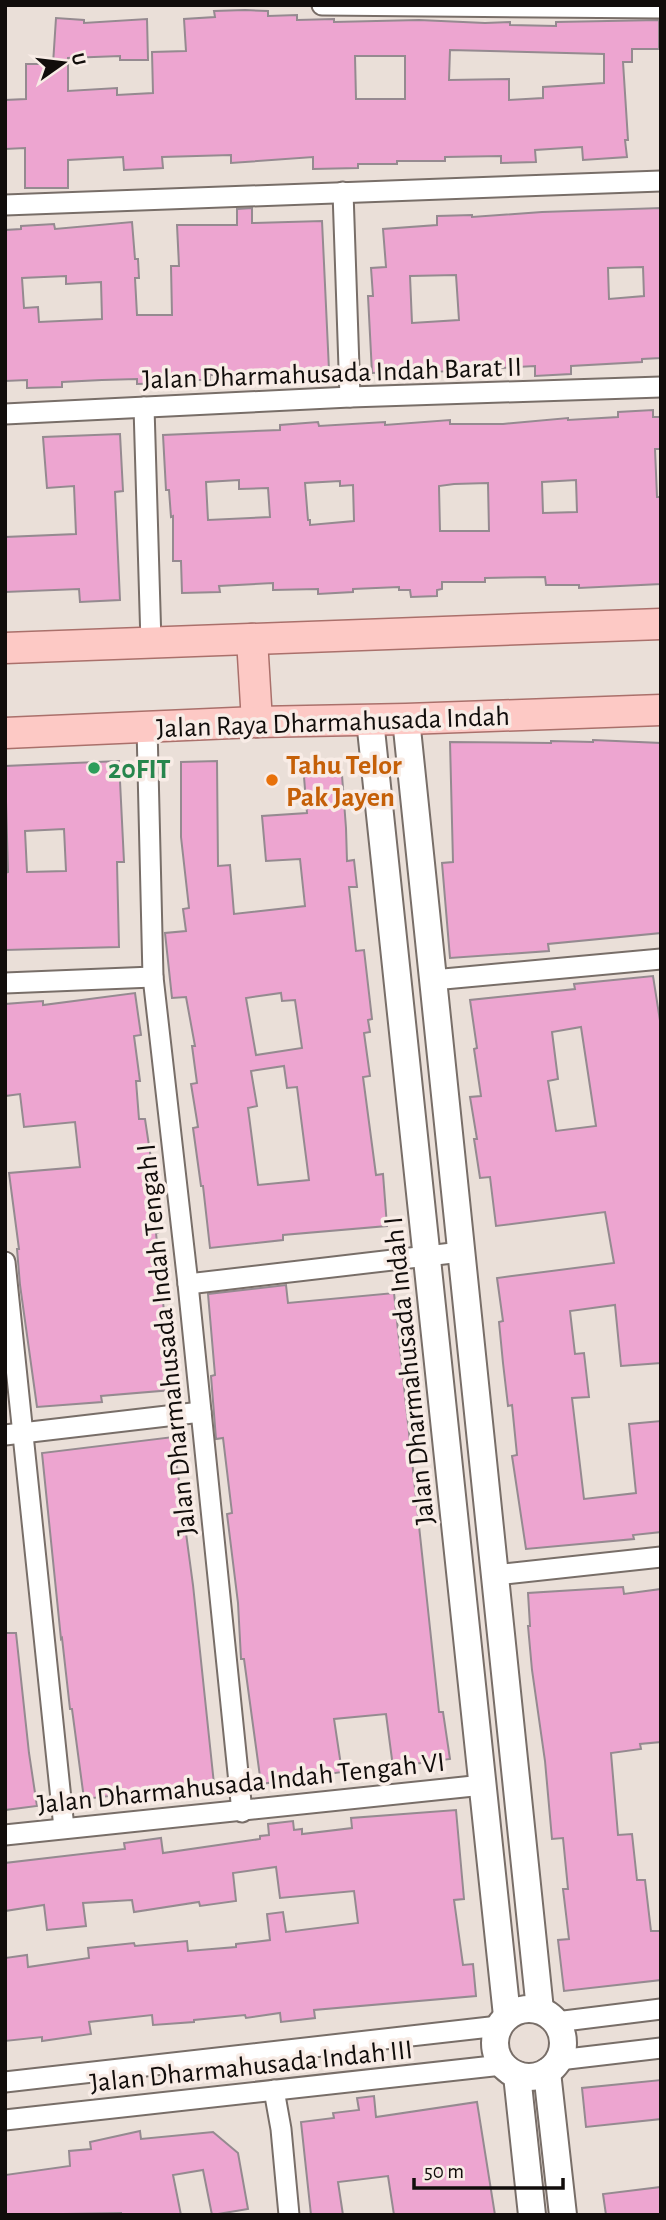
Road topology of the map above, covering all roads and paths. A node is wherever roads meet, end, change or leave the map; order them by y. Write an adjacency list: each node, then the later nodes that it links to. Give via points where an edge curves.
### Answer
1 (322, 5): 2 (street)
2 (661, 8)
3 (661, 181): 4 (street)
4 (343, 192): 5 (street); 7 (street)
5 (5, 205)
6 (661, 387): 7 (street, Jalan Dharmahusada Indah Barat II)
7 (350, 397): 8 (street, Jalan Dharmahusada Indah Barat II)
8 (144, 407): 9 (street, Jalan Dharmahusada Indah Barat II); 12 (street)
9 (5, 414)
10 (661, 624): 11 (main road)
11 (253, 639): 12 (main road); 17 (main road)
12 (151, 643): 13 (main road)
13 (5, 648)
14 (661, 710): 15 (main road, Jalan Raya Dharmahusada Indah)
15 (406, 719): 16 (main road, Jalan Raya Dharmahusada Indah); 22 (main road)
16 (370, 720): 17 (main road, Jalan Raya Dharmahusada Indah); 25 (main road, Jalan Dharmahusada Indah I)
17 (257, 722): 18 (main road, Jalan Raya Dharmahusada Indah)
18 (147, 727): 19 (main road, Jalan Raya Dharmahusada Indah); 21 (street, Jalan Dharmahusada Indah Tengah I)
19 (5, 733)
20 (661, 959): 22 (street)
21 (153, 976): 23 (street); 27 (street, Jalan Dharmahusada Indah Tengah I)
22 (433, 980): 24 (main road)
23 (5, 983)
24 (461, 1252): 25 (street); 31 (main road)
25 (427, 1256): 27 (street); 32 (main road, Jalan Dharmahusada Indah I)
26 (5, 1262): 29 (street)
27 (188, 1284): 28 (street, Jalan Dharmahusada Indah Tengah I)
28 (201, 1412): 29 (street); 33 (street, Jalan Dharmahusada Indah Tengah I)
29 (14, 1434): 34 (street)
30 (661, 1557): 31 (street)
31 (495, 1575): 37 (main road)
32 (483, 1785): 33 (street, Jalan Dharmahusada Indah Tengah VI); 38 (main road, Jalan Dharmahusada Indah I)
33 (242, 1812): 34 (street, Jalan Dharmahusada Indah Tengah VI)
34 (64, 1828): 35 (street, Jalan Dharmahusada Indah Tengah VI)
35 (5, 1835)
36 (661, 2009): 37 (street)
37 (548, 2016): 38 (main road, via 529,2008 517,2010); 40 (main road, via 562,2034 563,2047)
38 (503, 2021): 41 (main road, via 495,2039 496,2053); 42 (street, Jalan Dharmahusada Indah III)
39 (661, 2048): 40 (street)
40 (553, 2066): 41 (main road, via 537,2077); 47 (main road)
41 (510, 2070): 43 (street, Jalan Dharmahusada Indah III); 46 (main road)
42 (5, 2082)
43 (274, 2090): 44 (street, Jalan Dharmahusada Indah III); 45 (street)
44 (5, 2120)
45 (289, 2215)
46 (532, 2215)
47 (563, 2215)

